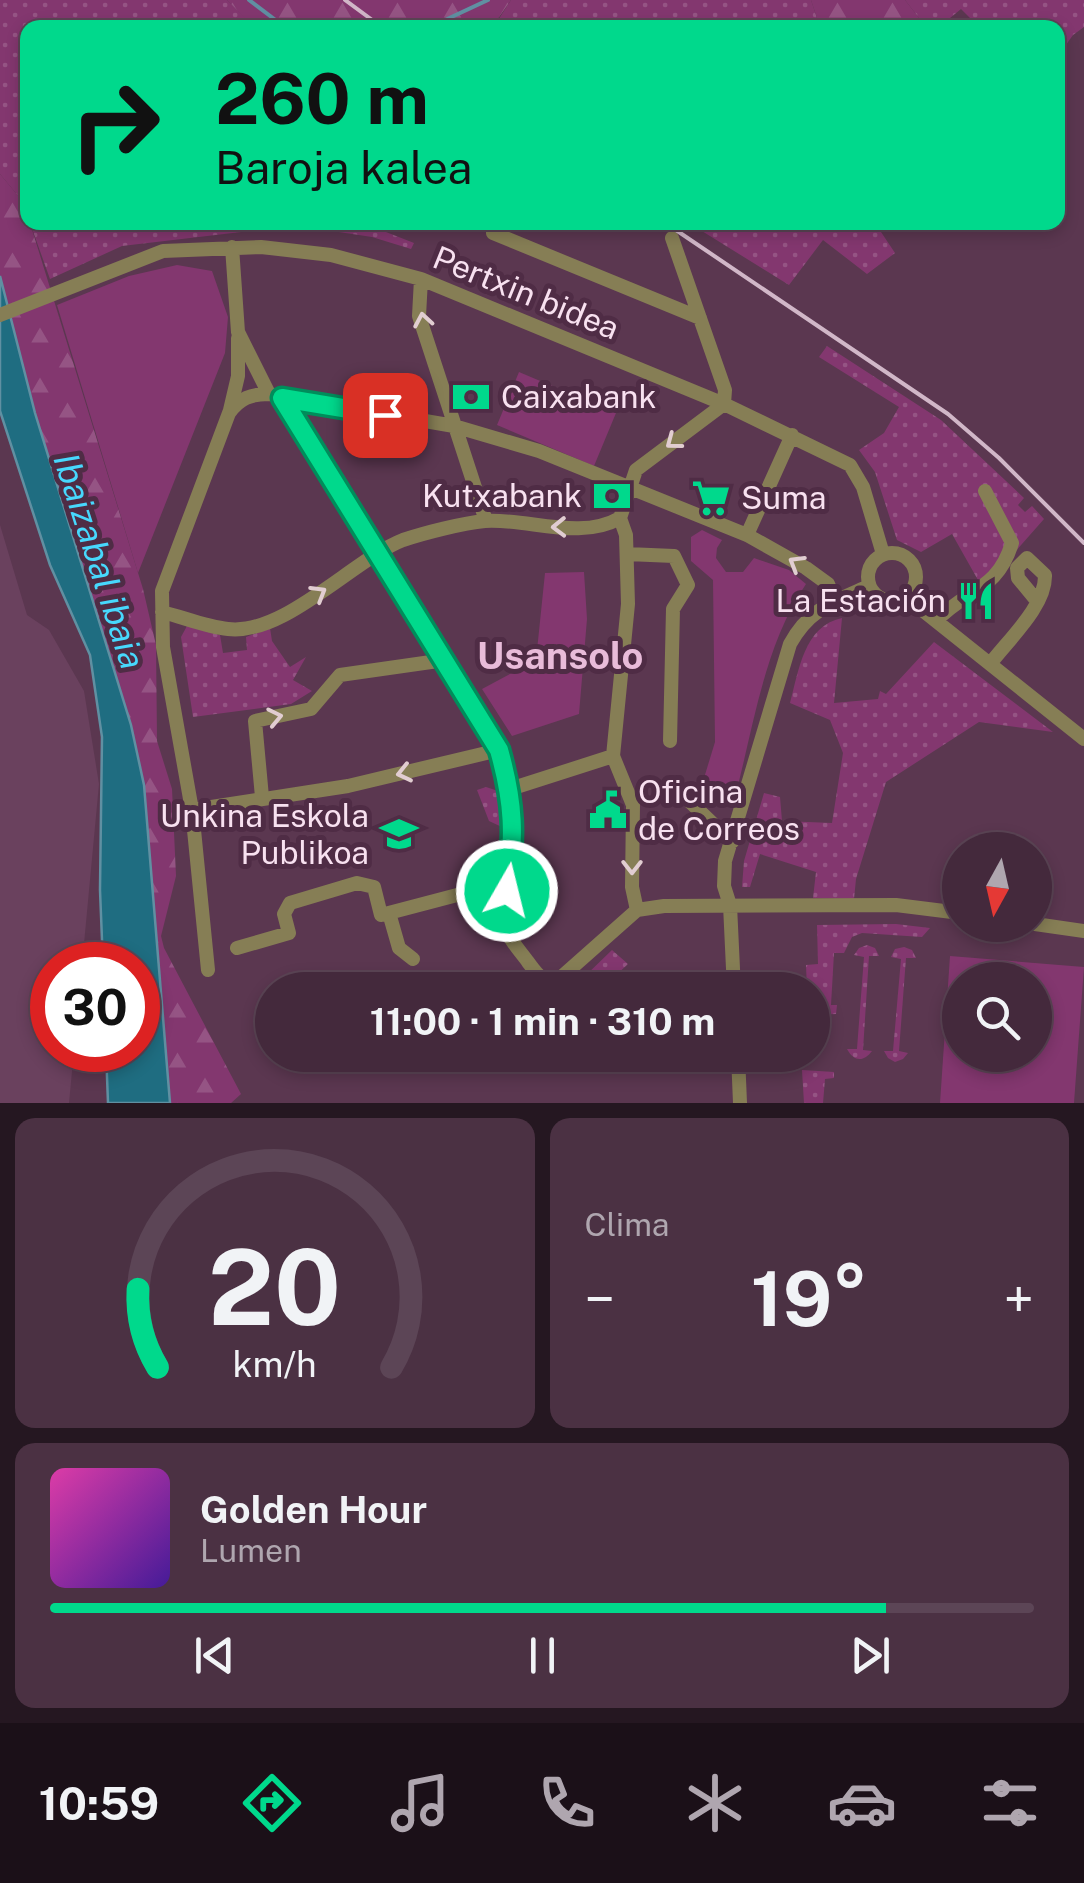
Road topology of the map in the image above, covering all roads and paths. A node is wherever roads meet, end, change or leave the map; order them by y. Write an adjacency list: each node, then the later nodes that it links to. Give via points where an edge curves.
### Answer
1 (493, 233): 6 (street, Pertxin bidea)
2 (672, 238): 6 (street)
3 (232, 247): 4 (street, Pertxin bidea, via 331,256); 5 (street, Pertxin bidea, via 162,251); 7 (street)
4 (421, 279): 10 (street, Pertxin bidea); 12 (street, one-way to 4, via 420,316)
5 (6, 312)
6 (700, 318): 10 (street)
7 (238, 332): 8 (street); 11 (street)
8 (247, 350): 9 (street); 11 (street)
9 (276, 396): 11 (street, via 250,394); 12 (street); 19 (street)
10 (725, 397): 13 (street, Pertxin bidea); 14 (street, one-way to 14, via 636,470)
11 (232, 409): 26 (street, via 162,591)
12 (454, 426): 14 (street); 17 (street)
13 (792, 435): 18 (street); 21 (street, Pertxin bidea, via 850,465)
14 (629, 485): 16 (street); 18 (street)
15 (985, 491): 27 (street, via 1012,543 1008,558 993,582)
16 (620, 518): 17 (street, one-way to 17, via 607,526); 20 (street)
17 (486, 521): 19 (street, via 403,540)
18 (747, 535): 24 (street, one-way to 18, via 822,580)
19 (380, 554): 26 (street, one-way to 19, via 231,630 263,623); 28 (street)
20 (627, 554): 31 (street, via 674,556 688,585 673,609); 33 (street)
21 (884, 554): 22 (street, via 868,571); 23 (street, via 911,563 916,577)
22 (869, 586): 23 (street, via 885,601); 24 (street)
23 (906, 597): 27 (street)
24 (835, 601): 38 (street, via 802,624 790,644)
25 (1037, 601): 29 (street)
26 (162, 612): 37 (street)
27 (936, 621): 29 (street)
28 (445, 660): 32 (street); 35 (street, one-way to 28, via 255,721 311,710 340,676)
29 (990, 664): 30 (street)
30 (1084, 738)
31 (670, 741)
32 (499, 750): 34 (street); 35 (street, one-way to 35, via 348,786)
33 (614, 756): 34 (street); 41 (street, one-way to 41, via 632,805)
34 (510, 789): 39 (street, via 513,850)
35 (262, 797): 37 (street)
36 (687, 799): 38 (street)
37 (192, 810): 48 (street)
38 (732, 842): 40 (street, via 725,874)
39 (506, 892): 41 (street, via 507,933 539,978 550,982); 43 (street, via 480,889)
40 (730, 906): 41 (street); 42 (street); 49 (street)
41 (637, 910)
42 (942, 911)
43 (385, 914): 46 (street, via 374,888 357,883 290,903 284,914 289,934); 47 (street, via 399,948)
44 (1052, 926): 45 (street)
45 (1084, 931)
46 (237, 948)
47 (412, 959)
48 (208, 970)
49 (733, 972)
50 (739, 1072): 51 (street)
51 (740, 1103)

